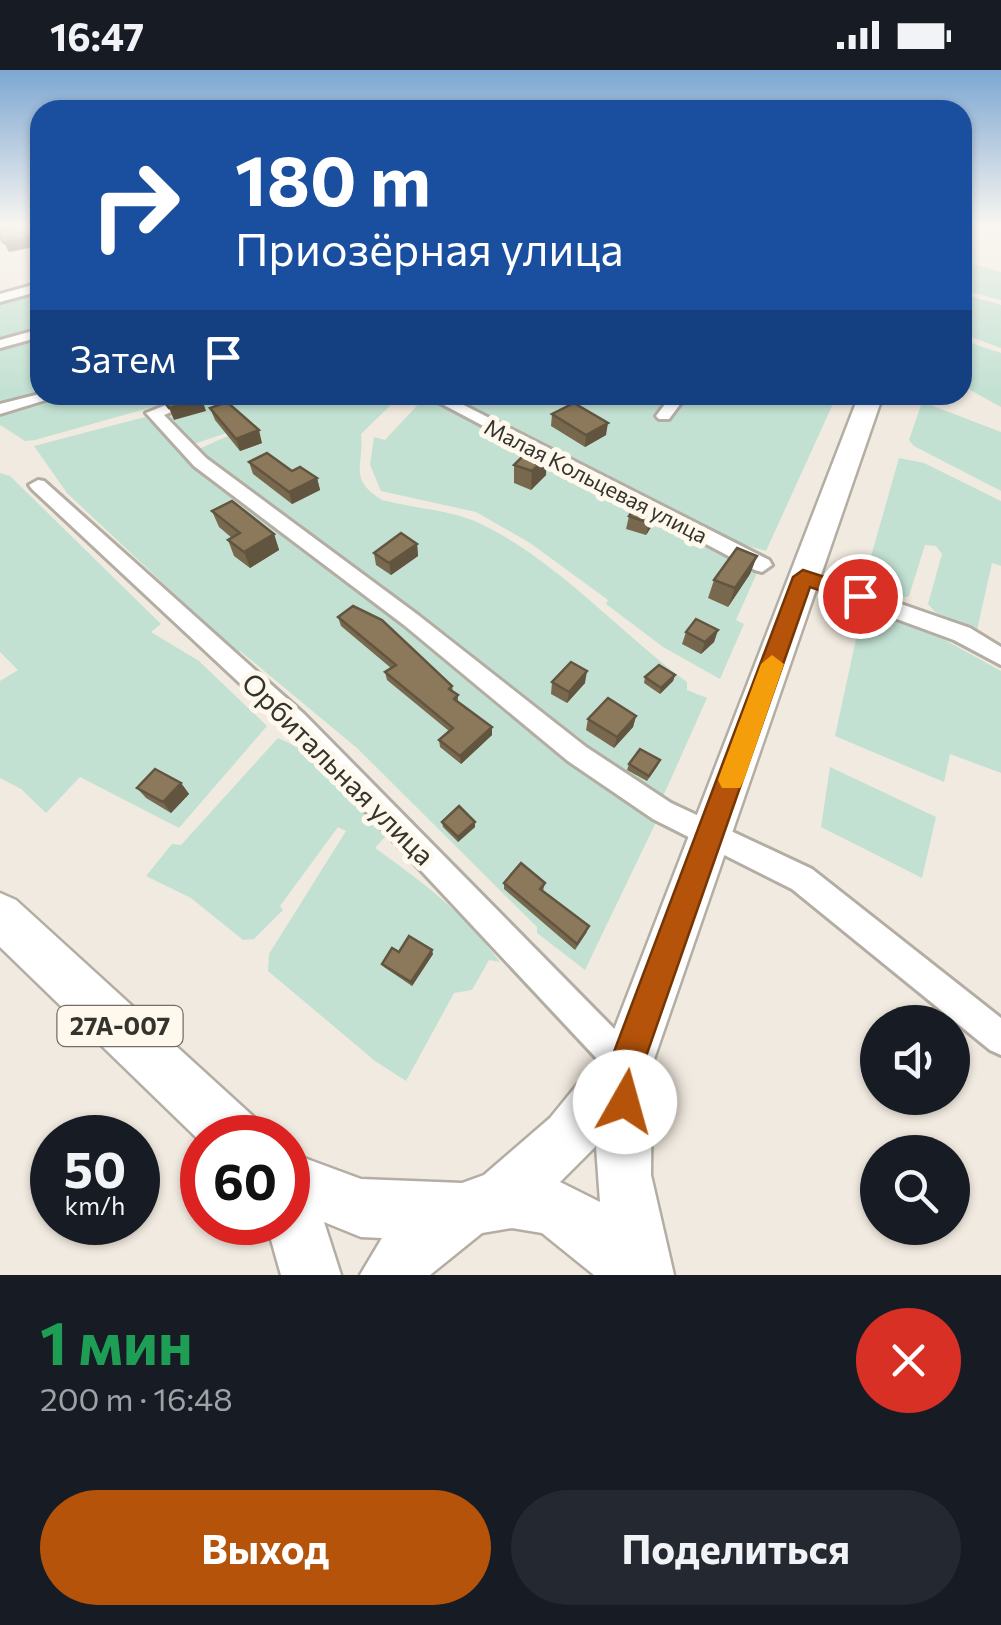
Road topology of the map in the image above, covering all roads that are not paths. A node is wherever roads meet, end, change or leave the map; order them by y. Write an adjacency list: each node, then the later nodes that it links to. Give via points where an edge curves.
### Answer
1 (30, 290): 2 (street)
2 (0, 298)
3 (30, 336): 4 (street)
4 (0, 344)
5 (30, 401): 10 (street)
6 (175, 405): 16 (street, via 154,412 200,462 577,754 662,811)
7 (451, 405): 13 (street, Малая Кольцевая улица)
8 (672, 405): 11 (street)
9 (868, 405): 14 (main road)
10 (0, 409)
11 (664, 416)
12 (38, 485): 19 (street, Орбитальная улица, via 296,721)
13 (762, 565)
14 (816, 583): 15 (street, via 962,634); 16 (main road)
15 (1001, 656)
16 (712, 834): 18 (street, via 802,879); 19 (main road)
17 (0, 916): 20 (main road, 27А-007)
18 (1001, 1039)
19 (626, 1065): 22 (main road, via 570,1137); 27 (main road, via 622,1175)
20 (212, 1115)
21 (310, 1188): 22 (main road, via 361,1208)
22 (481, 1205): 25 (main road); 26 (main road, via 531,1201 570,1213 612,1247)
23 (302, 1245): 24 (main road)
24 (311, 1275)
25 (390, 1275)
26 (633, 1275)
27 (644, 1275)

